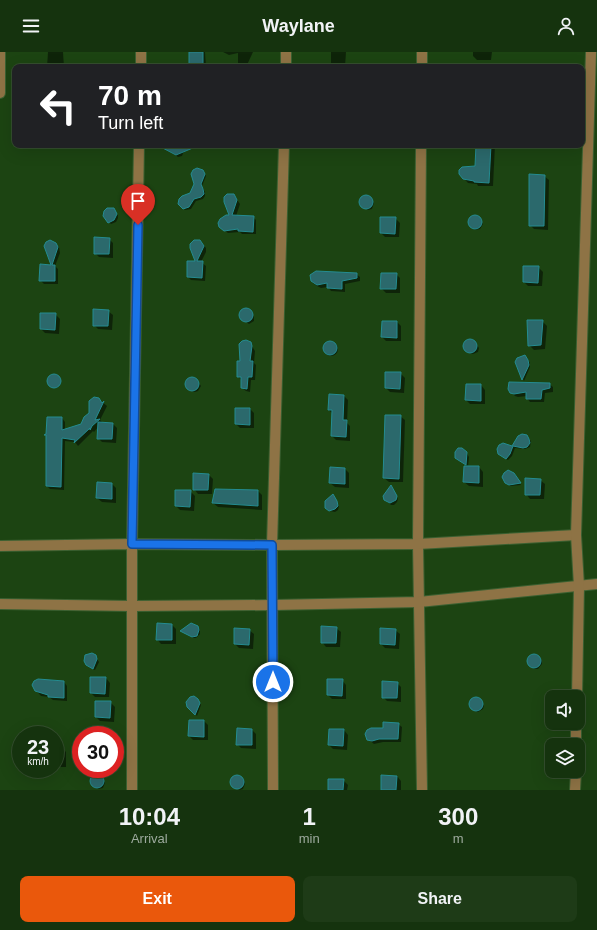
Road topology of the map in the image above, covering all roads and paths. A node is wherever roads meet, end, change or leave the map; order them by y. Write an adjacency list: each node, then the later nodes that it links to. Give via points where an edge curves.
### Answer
1 (0, 52): 9 (street)
2 (141, 52): 6 (street)
3 (286, 52): 7 (street)
4 (422, 52): 8 (street)
5 (591, 52): 13 (street)
6 (141, 64)
7 (286, 64)
8 (422, 64)
9 (0, 93)
10 (139, 148): 14 (street)
11 (284, 148): 16 (street)
12 (421, 148): 15 (street)
13 (576, 535): 15 (street); 19 (street)
14 (132, 544): 16 (street); 17 (street); 24 (street)
15 (418, 544): 16 (street); 21 (street)
16 (272, 545): 23 (street)
17 (0, 546)
18 (597, 584): 19 (street)
19 (579, 586): 20 (street); 21 (street); 25 (street)
20 (597, 591)
21 (419, 602): 23 (street); 29 (street)
22 (0, 604): 24 (street)
23 (273, 605): 24 (street); 28 (street)
24 (132, 606): 27 (street)
25 (577, 690)
26 (576, 778): 30 (street)
27 (132, 790)
28 (272, 790)
29 (422, 790)
30 (575, 790)

